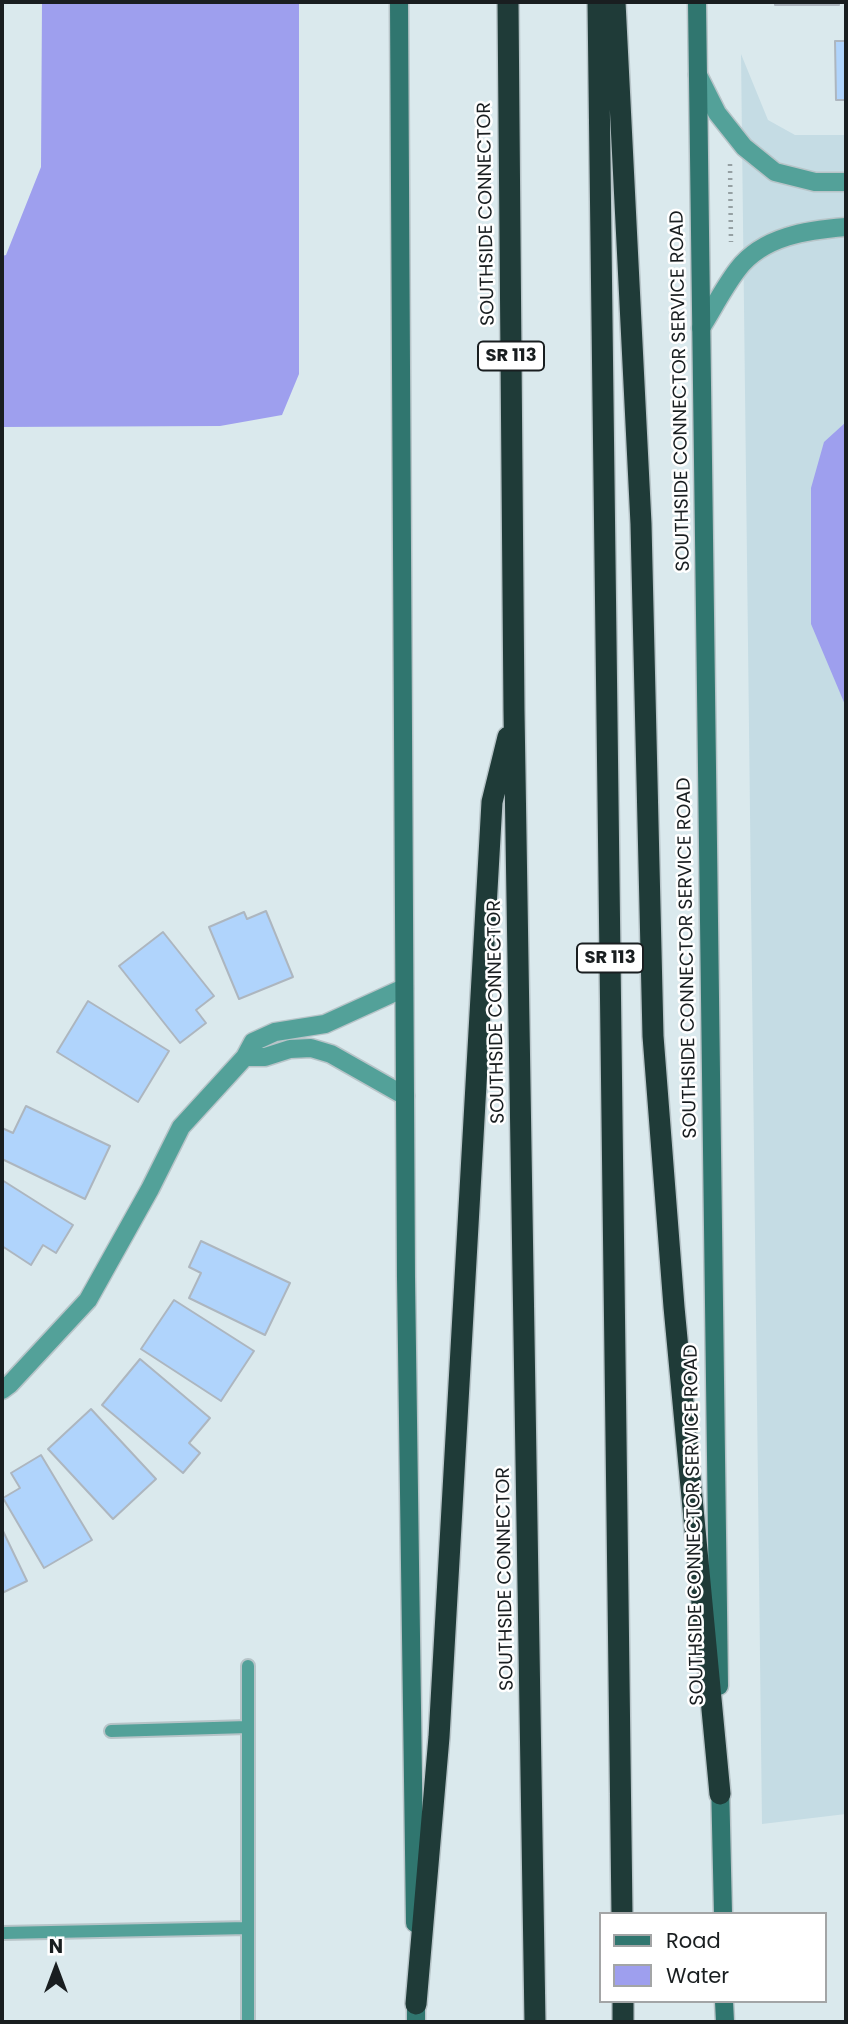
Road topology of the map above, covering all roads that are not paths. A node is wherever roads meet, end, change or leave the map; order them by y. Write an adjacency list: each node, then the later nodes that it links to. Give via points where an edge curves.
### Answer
1 (399, 2): 11 (street)
2 (508, 2): 10 (highway, SOUTHSIDE CONNECTOR / SR 113)
3 (598, 2): 19 (highway, SR 113)
4 (615, 2): 18 (highway, via 641,524 653,1036)
5 (697, 2): 6 (street, SOUTHSIDE CONNECTOR SERVICE ROAD)
6 (698, 75): 7 (street, via 717,113 744,147 775,172 815,182); 9 (street, SOUTHSIDE CONNECTOR SERVICE ROAD)
7 (846, 182)
8 (846, 227): 9 (street, via 809,230 759,250 740,267)
9 (701, 328): 18 (street, SOUTHSIDE CONNECTOR SERVICE ROAD)
10 (514, 711): 25 (highway, via 492,802 439,1737); 27 (highway, SOUTHSIDE CONNECTOR / SR 113)
11 (404, 988): 12 (street, via 325,1024 275,1032 253,1042); 13 (street)
12 (245, 1056): 13 (street, via 311,1048 331,1054); 14 (street, via 181,1126 88,1300)
13 (405, 1096): 25 (street)
14 (2, 1390)
15 (248, 1666): 16 (lane)
16 (248, 1727): 17 (lane); 21 (lane)
17 (111, 1731)
18 (720, 1794): 20 (street, SOUTHSIDE CONNECTOR SERVICE ROAD)
19 (622, 1912)
20 (723, 1912)
21 (248, 1928): 22 (lane); 26 (lane)
22 (2, 1933)
23 (623, 2003): 28 (highway)
24 (724, 2003): 29 (street)
25 (416, 2013)
26 (248, 2022)
27 (535, 2022)
28 (623, 2022)
29 (725, 2022)

